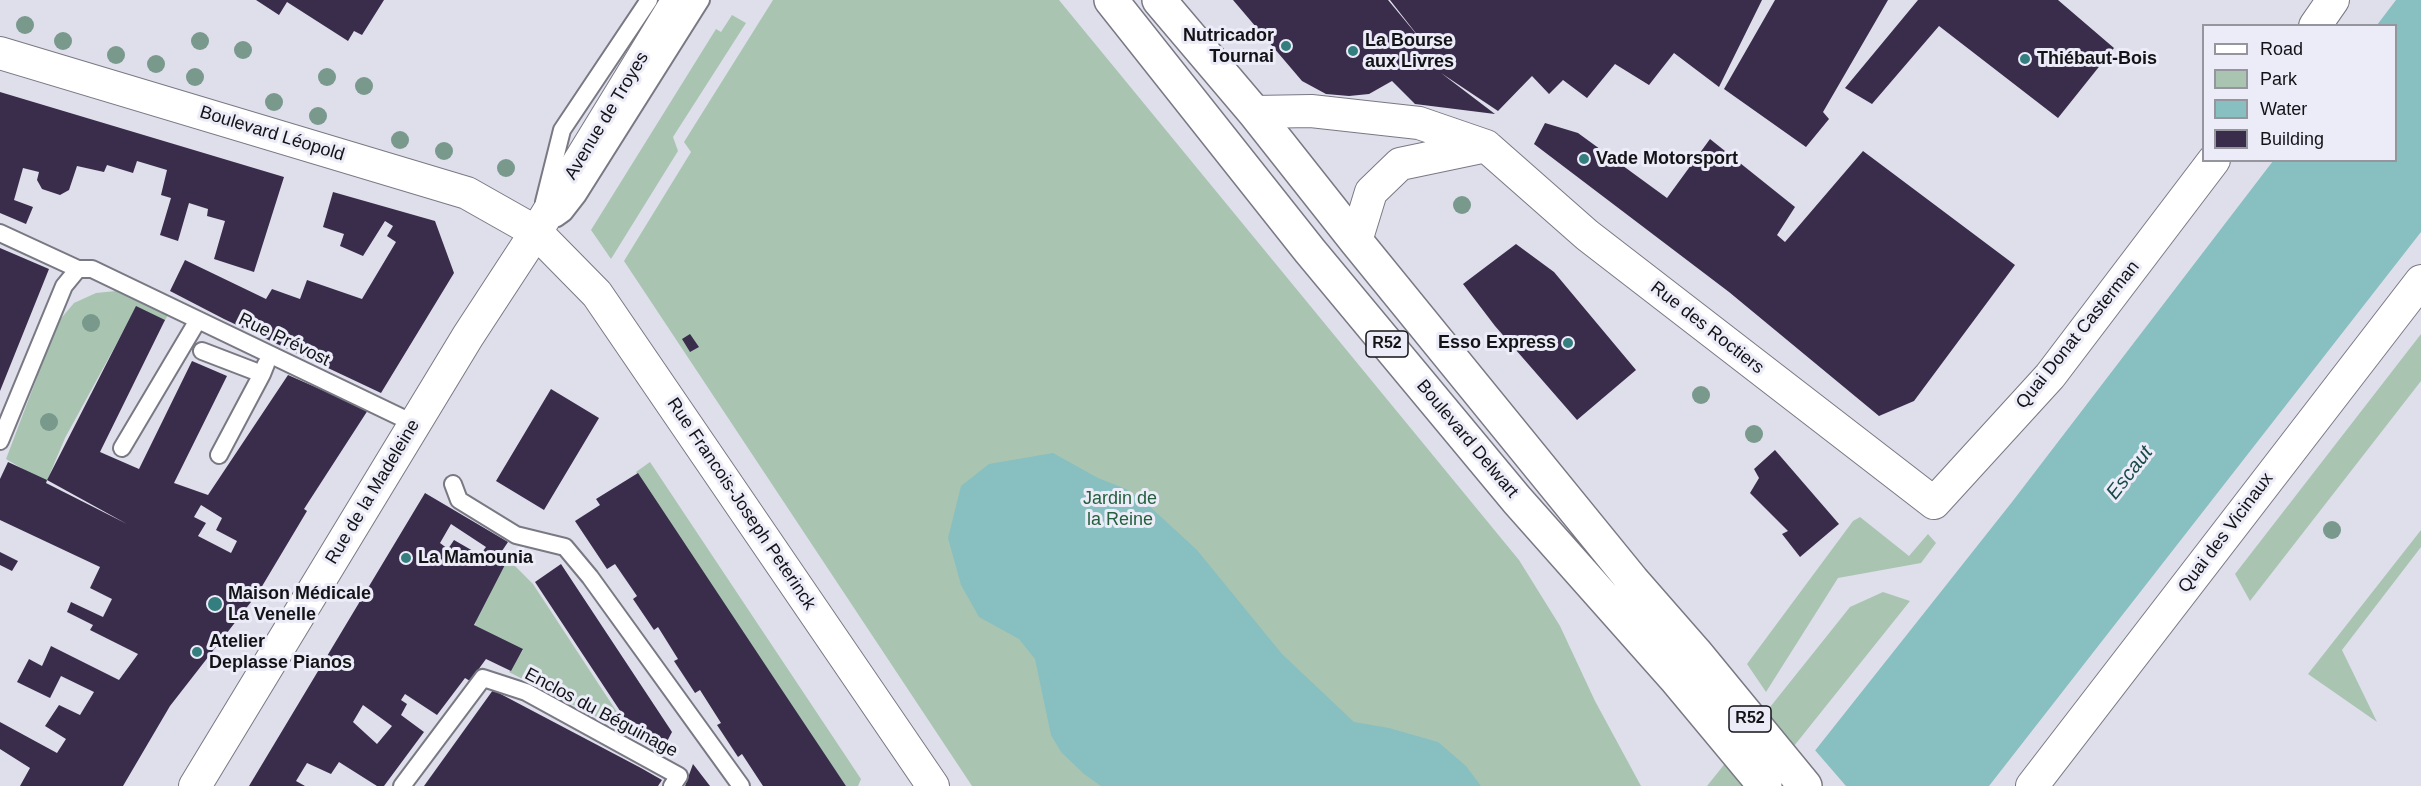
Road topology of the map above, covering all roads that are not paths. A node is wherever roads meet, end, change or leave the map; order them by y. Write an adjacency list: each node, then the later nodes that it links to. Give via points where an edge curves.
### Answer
1 (649, 0): 13 (lane, via 562,130)
2 (678, 0): 13 (street, Avenue de Troyes)
3 (701, 0): 13 (lane, via 578,195 564,213)
4 (1111, 0): 32 (main road, Boulevard Delwart / R52, via 1310,251 1480,456)
5 (1159, 0): 9 (main road, R52)
6 (2333, 0): 7 (street)
7 (2316, 24)
8 (0, 52): 13 (street, Boulevard Léopold, via 466,193)
9 (1254, 111): 10 (street, Rue des Roctiers, via 1311,111 1419,123); 14 (main road, R52)
10 (1486, 146): 14 (street, via 1400,164 1371,192); 25 (street, Rue des Roctiers, via 1587,236)
11 (2212, 162): 25 (street, Quai Donat Casterman, via 2050,376)
12 (0, 232): 15 (lane, Rue Prévost)
13 (536, 232): 21 (street, Rue de la Madeleine); 27 (street, Rue Francois-Joseph Peterinck, via 597,294)
14 (1356, 241): 33 (main road, R52)
15 (78, 269): 17 (lane, Rue Prévost, via 92,269); 22 (lane, via 64,286)
16 (2421, 280): 34 (street, Quai des Vicinaux)
17 (198, 320): 19 (lane, Rue Prévost); 23 (lane)
18 (202, 351): 20 (lane)
19 (269, 355): 20 (lane); 21 (lane, Rue Prévost)
20 (262, 374): 24 (lane)
21 (415, 424): 28 (street, Rue de la Madeleine)
22 (0, 441)
23 (122, 448)
24 (219, 455)
25 (1934, 503)
26 (517, 524): 31 (lane, via 450,482 459,500 516,535 565,547)
27 (920, 779)
28 (195, 786)
29 (402, 786): 30 (lane, Enclos du Béguinage, via 483,678 526,692 679,776)
30 (672, 786)
31 (741, 786)
32 (1765, 786)
33 (1805, 786)
34 (2032, 786)

